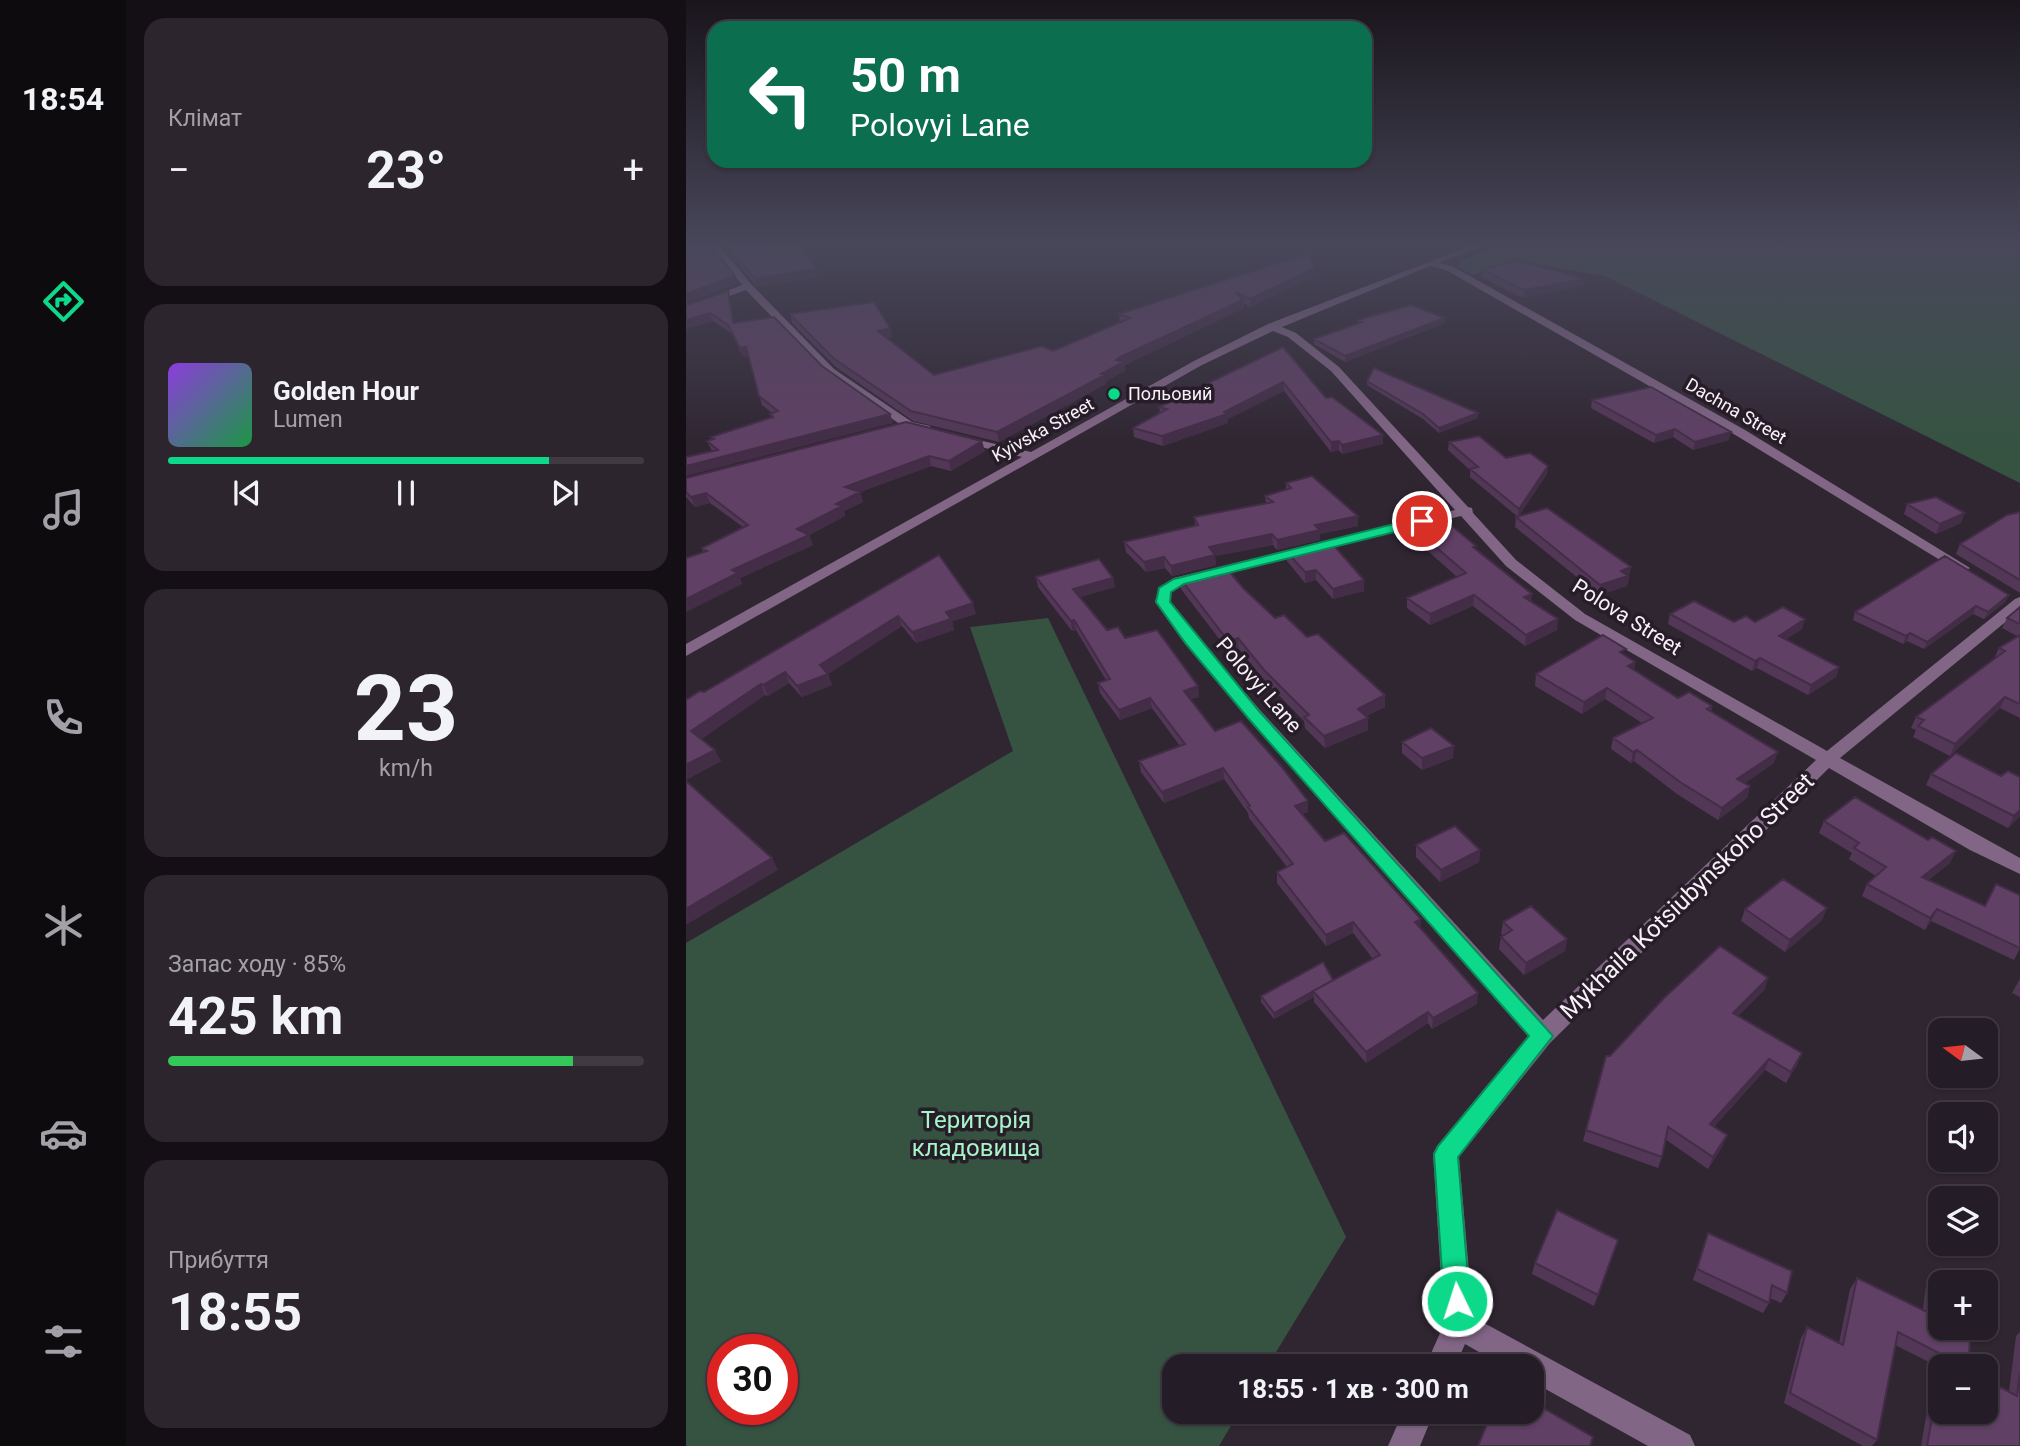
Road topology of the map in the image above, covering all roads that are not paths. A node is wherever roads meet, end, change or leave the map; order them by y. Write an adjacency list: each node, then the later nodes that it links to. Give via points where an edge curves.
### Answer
1 (772, 310): 5 (street, via 830,371 902,426)
2 (1310, 310): 4 (street, Kyivska Street)
3 (1524, 310): 9 (street, Dachna Street, via 1741,433)
4 (1271, 326): 7 (street, Kyivska Street); 8 (street, Polova Street, via 1292,335 1335,369)
5 (934, 431)
6 (946, 434): 7 (street)
7 (1032, 456): 11 (street, Kyivska Street)
8 (1467, 512): 12 (street, Polova Street, via 1511,564 1580,617); 14 (street, Polovyi Lane, via 1179,582 1164,590 1163,602 1254,715)
9 (1973, 574)
10 (2017, 600): 12 (street, Mykhaila Kotsiubynskoho Street)
11 (686, 652)
12 (1827, 760): 13 (street, Polova Street); 14 (street, Mykhaila Kotsiubynskoho Street)
13 (2020, 867)
14 (1542, 1036): 15 (street, Mykhaila Kotsiubynskoho Street, via 1446,1154)
15 (1459, 1325): 16 (street, Mykhaila Kotsiubynskoho Street); 19 (street)
16 (1446, 1354)
17 (1414, 1424): 18 (street)
18 (1404, 1446)
19 (1679, 1446)

